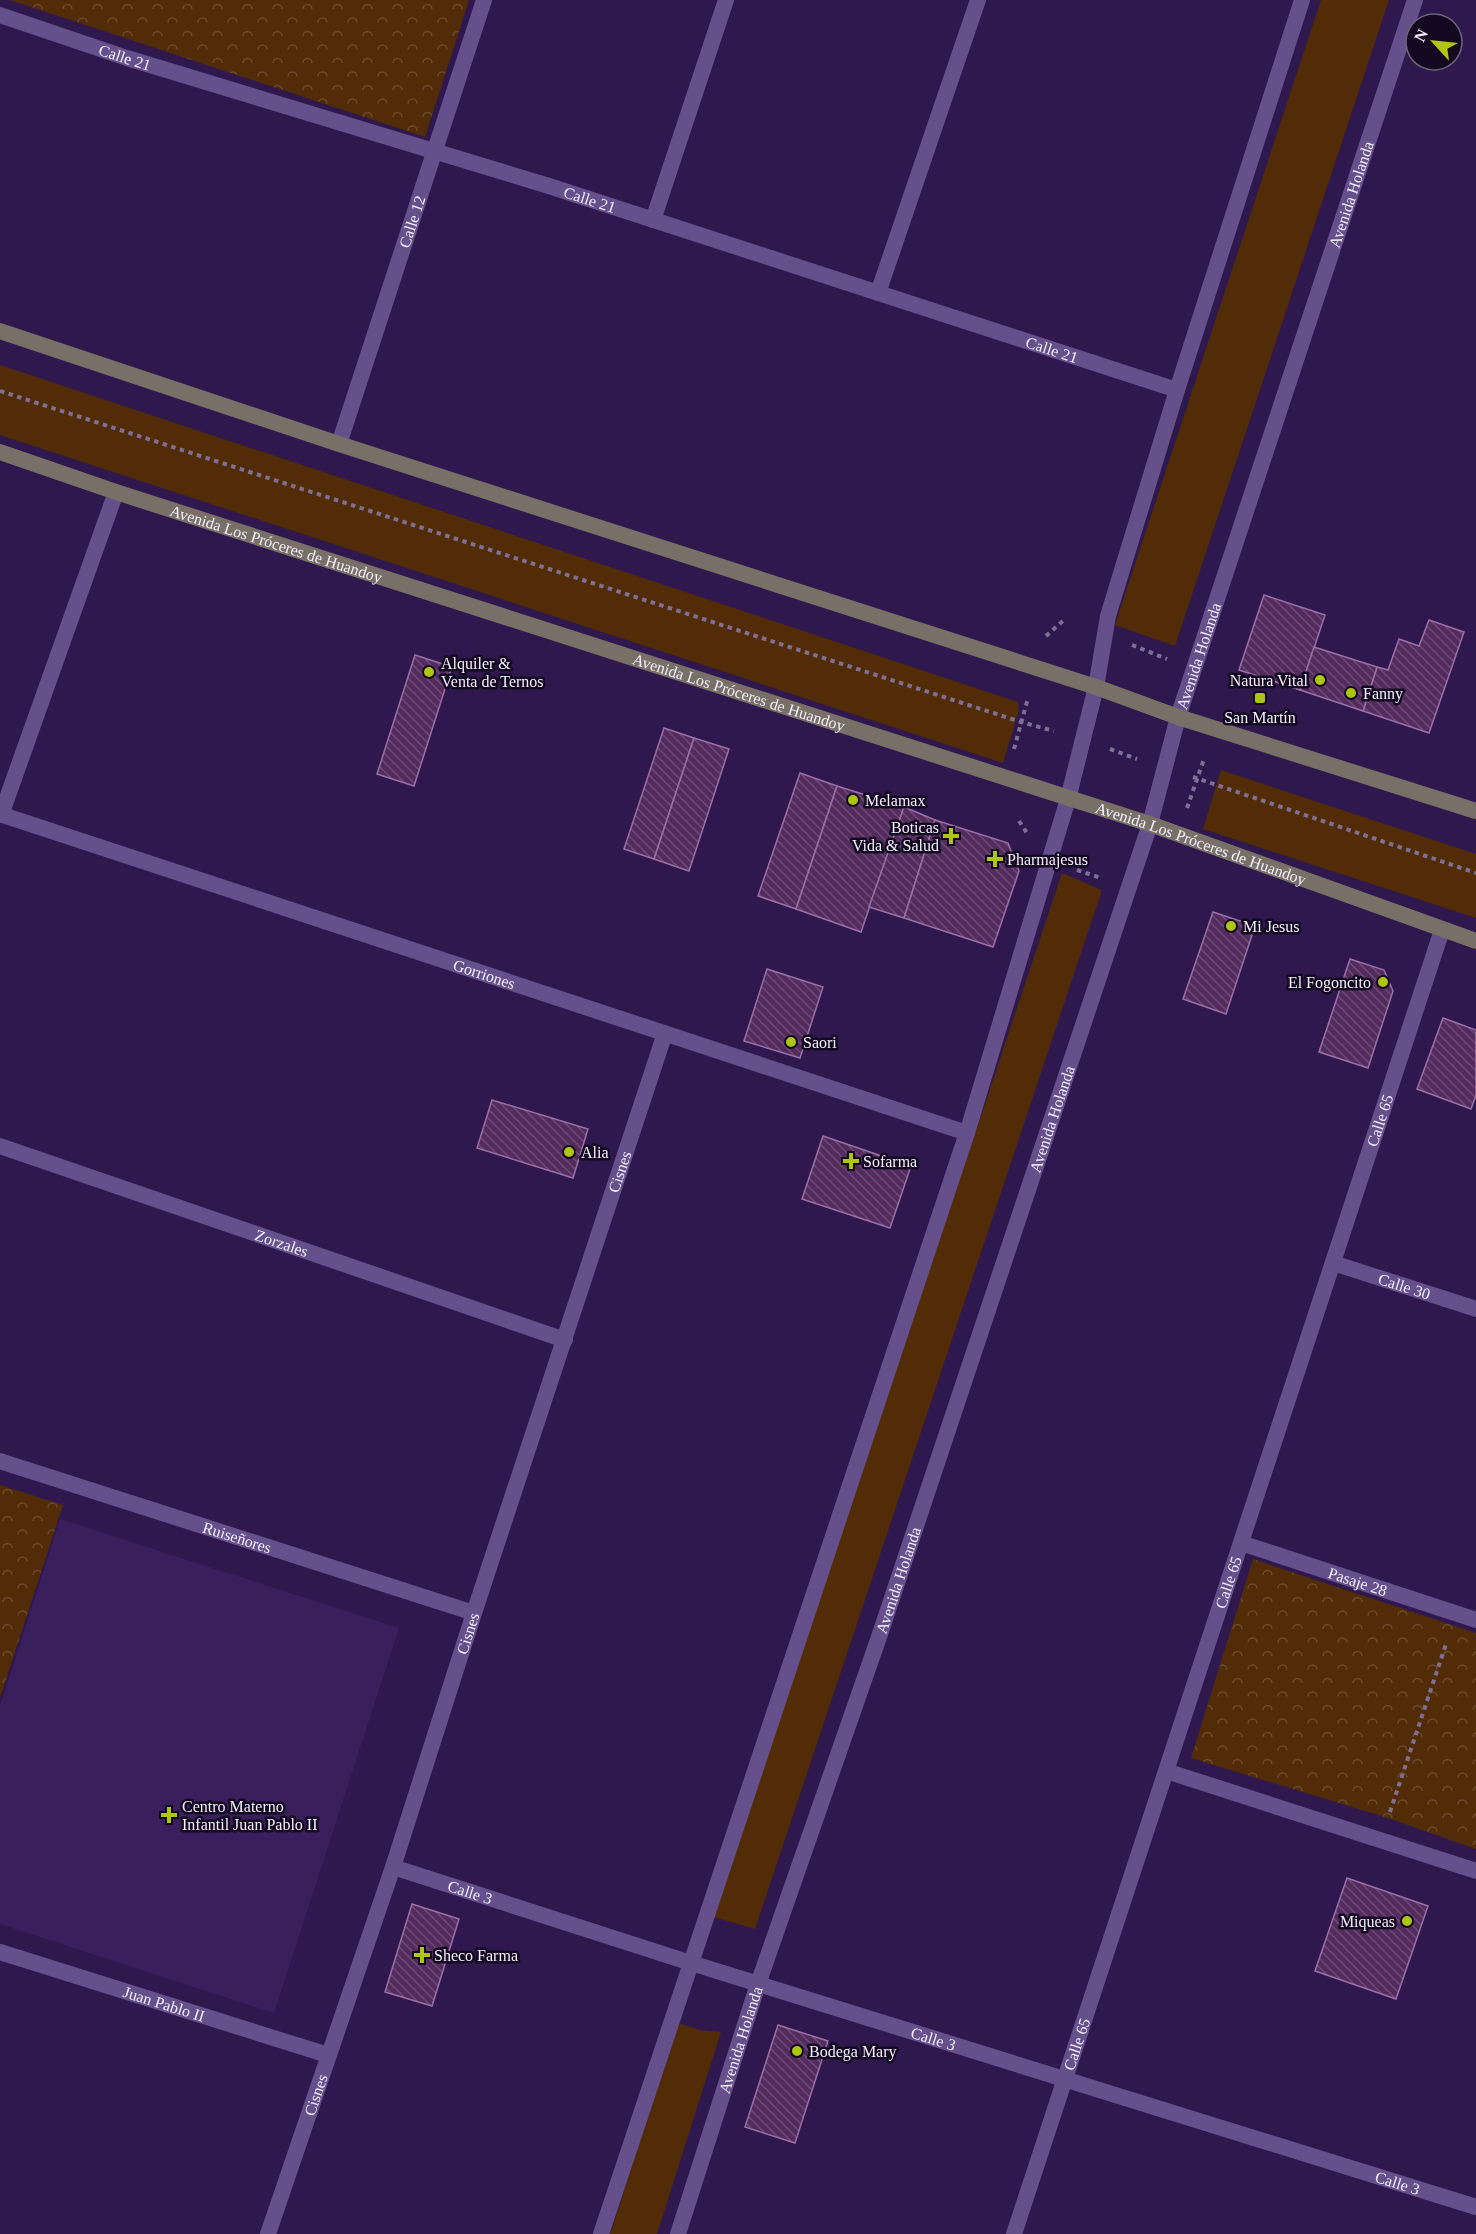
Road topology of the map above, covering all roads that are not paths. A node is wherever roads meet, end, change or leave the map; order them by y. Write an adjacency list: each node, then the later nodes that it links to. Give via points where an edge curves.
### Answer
1 (484, 0): 7 (street, Calle 12)
2 (726, 0): 8 (street)
3 (978, 0): 9 (street)
4 (1302, 0): 11 (street)
5 (1415, 0): 16 (street, Avenida Holanda)
6 (0, 15): 7 (street, Calle 21)
7 (433, 152): 8 (street, Calle 21); 12 (street, Calle 12)
8 (653, 220): 9 (street, Calle 21)
9 (878, 293): 11 (street, Calle 21)
10 (0, 331): 12 (main road)
11 (1177, 390): 15 (street, via 1108,616)
12 (339, 444): 15 (main road)
13 (0, 452): 14 (main road, Avenida Los Próceres de Huandoy)
14 (116, 492): 17 (main road, Avenida Los Próceres de Huandoy); 19 (street)
15 (1096, 687): 16 (main road); 17 (street)
16 (1178, 717): 18 (main road); 20 (street, Avenida Holanda)
17 (1068, 799): 20 (main road, Avenida Los Próceres de Huandoy); 24 (street)
18 (1476, 811)
19 (1, 815): 23 (street, Gorriones)
20 (1150, 824): 21 (main road, Avenida Los Próceres de Huandoy); 38 (street, Avenida Holanda, via 879,1637)
21 (1442, 930): 22 (main road, Avenida Los Próceres de Huandoy); 26 (street, Calle 65)
22 (1476, 941)
23 (665, 1033): 24 (street, Gorriones); 28 (street, Cisnes)
24 (967, 1133): 37 (street)
25 (0, 1146): 28 (street, Zorzales)
26 (1333, 1263): 27 (street, Calle 30); 30 (street, Calle 65)
27 (1476, 1309)
28 (565, 1340): 31 (street, Cisnes)
29 (0, 1461): 31 (street, Ruiseñores)
30 (1241, 1543): 32 (street, Pasaje 28); 33 (street, Calle 65)
31 (474, 1613): 34 (street, Cisnes)
32 (1476, 1620)
33 (1166, 1771): 35 (street); 40 (street, Calle 65)
34 (393, 1867): 37 (street, Calle 3); 39 (street, Cisnes)
35 (1476, 1871)
36 (0, 1952): 39 (street, Juan Pablo II)
37 (691, 1963): 38 (street, Calle 3); 43 (street)
38 (758, 1984): 40 (street, Calle 3); 44 (street, Avenida Holanda)
39 (328, 2055): 42 (street, Cisnes)
40 (1065, 2079): 41 (street, Calle 3); 45 (street, Calle 65)
41 (1476, 2207)
42 (268, 2234)
43 (601, 2234)
44 (678, 2234)
45 (1014, 2234)

